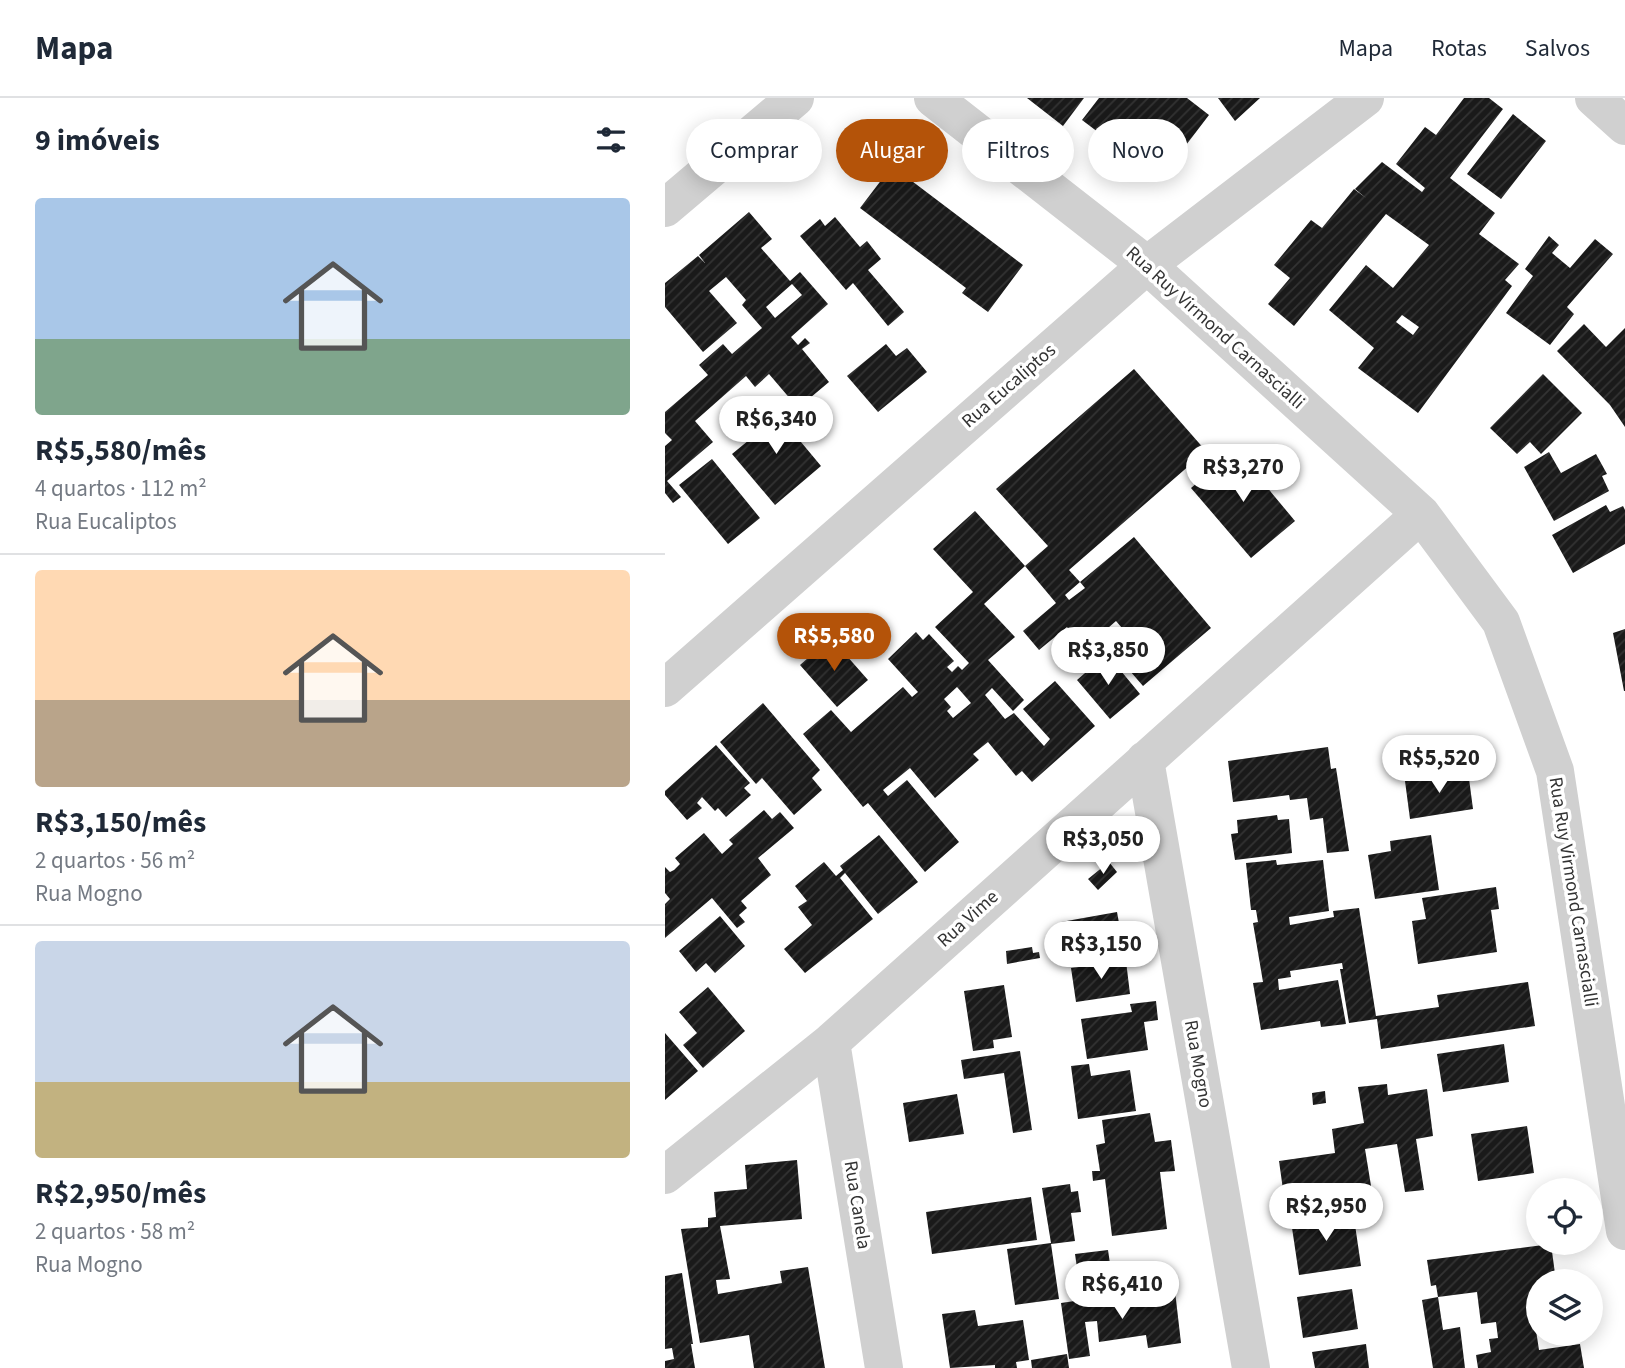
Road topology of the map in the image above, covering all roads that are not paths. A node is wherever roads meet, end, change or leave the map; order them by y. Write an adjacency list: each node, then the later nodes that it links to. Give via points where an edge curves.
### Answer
1 (795, 98): 6 (street)
2 (933, 98): 7 (street, Rua Ruy Virmond Carnascialli)
3 (1365, 98): 7 (street, Rua Eucaliptos)
4 (1594, 98): 5 (street)
5 (1625, 126)
6 (665, 208)
7 (1147, 265): 8 (street, Rua Ruy Virmond Carnascialli); 9 (street, Rua Eucaliptos)
8 (1421, 514): 10 (street, Rua Vime); 13 (street, Rua Ruy Virmond Carnascialli, via 1501,622 1555,771)
9 (665, 688)
10 (1145, 760): 11 (street, Rua Vime); 15 (street, Rua Mogno)
11 (831, 1042): 12 (street, Rua Vime); 14 (street, Rua Canela)
12 (665, 1175)
13 (1625, 1231)
14 (884, 1368)
15 (1251, 1368)

